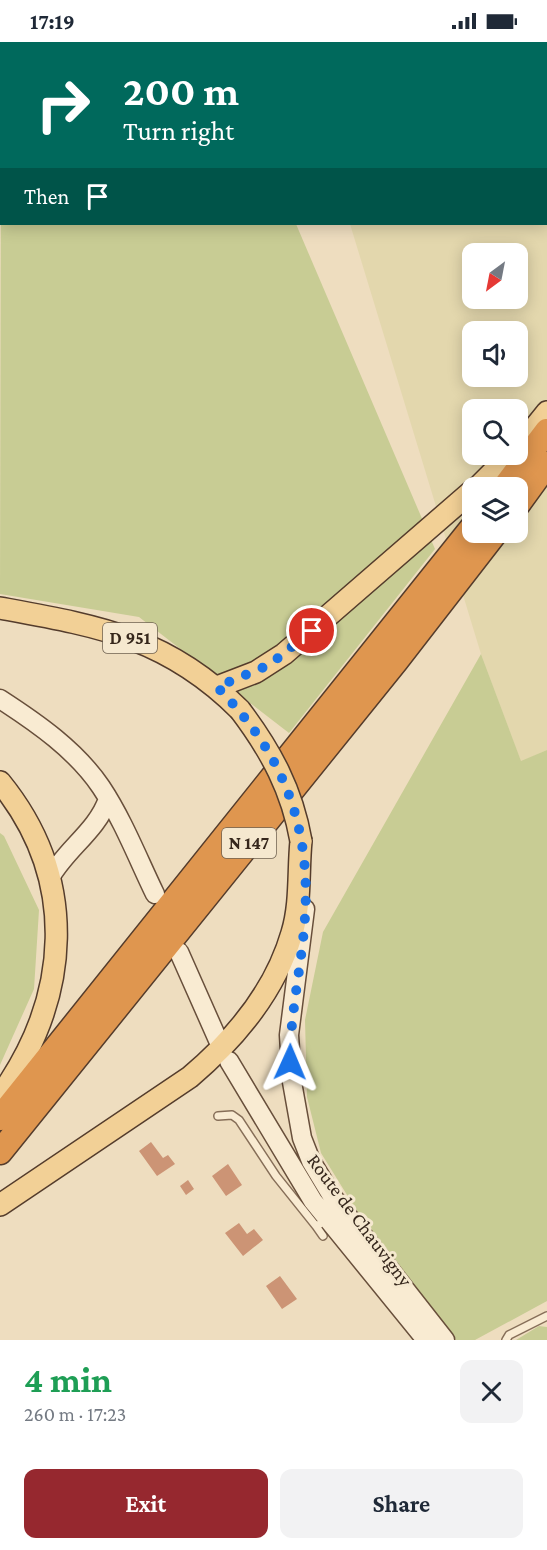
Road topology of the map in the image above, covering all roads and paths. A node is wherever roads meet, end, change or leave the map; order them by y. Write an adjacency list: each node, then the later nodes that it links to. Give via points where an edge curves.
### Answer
1 (547, 412): 3 (main road)
2 (547, 431): 7 (highway)
3 (528, 436)
4 (547, 464): 8 (highway)
5 (500, 465): 6 (main road)
6 (488, 477)
7 (512, 477)
8 (528, 490)
9 (462, 500): 13 (main road, via 284,654 256,672)
10 (462, 540): 25 (highway, N 147)
11 (488, 543): 26 (highway, N 147)
12 (0, 608): 13 (main road, D 951, via 126,636 173,657)
13 (217, 687): 17 (main road, D 951, bridge, via 265,743 285,780)
14 (0, 699): 16 (main road, via 60,742)
15 (0, 782): 18 (main road, via 25,817)
16 (108, 799): 18 (main road, via 95,824); 19 (main road)
17 (301, 841): 27 (main road, via 292,933 263,998 245,1023 190,1077); 28 (main road, Route de Chauvigny / D 951, via 305,859 305,917 290,1035 292,1082 305,1146 324,1183)
18 (50, 878): 23 (main road, via 57,953 50,997 35,1037)
19 (155, 894)
20 (180, 952): 21 (main road)
21 (218, 1040)
22 (229, 1061): 28 (main road, Route de Chauvigny / D 951)
23 (0, 1096)
24 (218, 1116): 28 (lane, via 232,1115 238,1120 276,1176)
25 (0, 1118)
26 (0, 1152)
27 (0, 1204)
28 (327, 1223): 30 (main road, Route de Chauvigny / D 951); 31 (main road, Route de Chauvigny / D 951)
29 (547, 1316): 32 (lane, via 508,1335)
30 (426, 1340)
31 (445, 1340)
32 (506, 1340)

